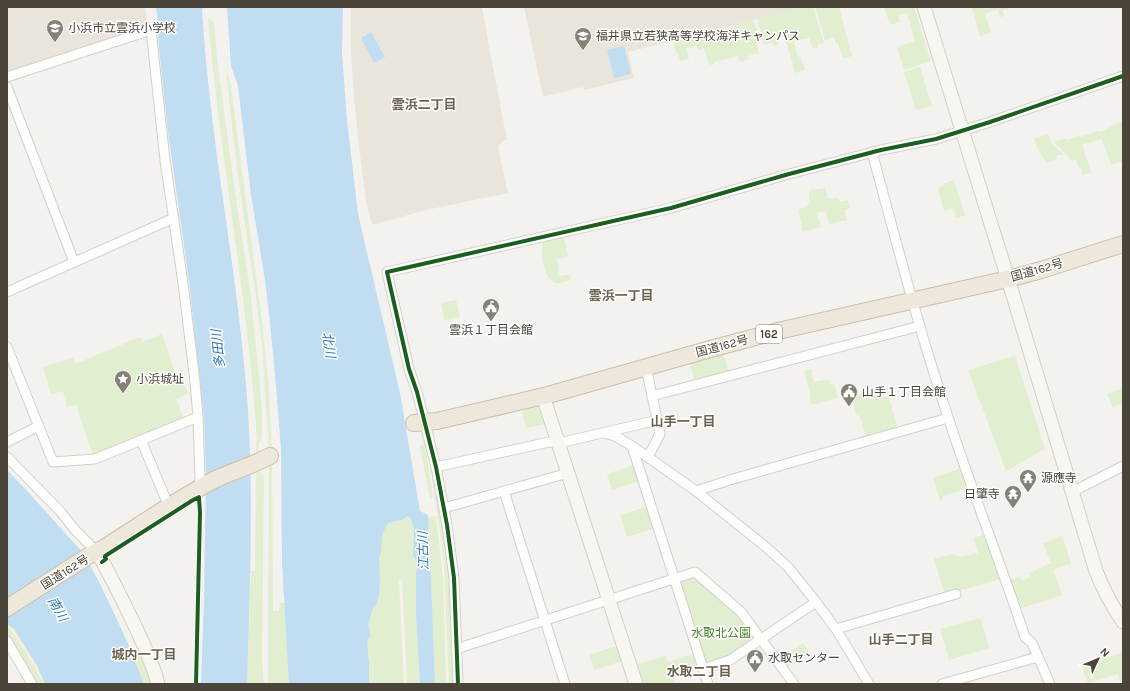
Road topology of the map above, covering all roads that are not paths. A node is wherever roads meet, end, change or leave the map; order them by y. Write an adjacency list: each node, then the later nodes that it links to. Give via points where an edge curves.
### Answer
1 (924, 7): 5 (street)
2 (1123, 76): 5 (street)
3 (7, 77): 7 (street, via 150,30)
4 (7, 87): 9 (street)
5 (962, 131): 6 (street); 10 (street)
6 (872, 152): 12 (street); 21 (street, via 671,208 387,272 409,369 417,392)
7 (174, 218): 9 (street); 18 (street)
8 (1123, 244): 10 (highway, 国道162号 / 162)
9 (74, 262): 11 (street)
10 (1008, 279): 12 (highway, 国道162号 / 162); 37 (street)
11 (7, 292)
12 (913, 301): 13 (street); 15 (highway, 国道162号 / 162, via 778,331)
13 (920, 326): 17 (street); 19 (street)
14 (7, 347): 22 (street)
15 (646, 367): 16 (highway, 国道162号 / 162); 17 (street)
16 (543, 396): 21 (highway, 国道162号 / 162); 26 (street)
17 (652, 396): 20 (street)
18 (198, 417): 24 (street); 34 (street)
19 (948, 418): 36 (street); 52 (street, via 1025,638 1032,643)
20 (658, 420): 23 (street); 29 (street, via 660,434)
21 (419, 423): 32 (street)
22 (39, 426): 24 (street, via 53,462 95,459); 25 (street)
23 (604, 433): 26 (street); 27 (street)
24 (141, 440): 38 (street)
25 (7, 442)
26 (559, 442): 32 (street); 33 (street)
27 (632, 446): 29 (street); 41 (street)
28 (7, 457): 40 (street, via 60,511)
29 (648, 457): 36 (street)
30 (264, 460): 34 (highway, 国道162号)
31 (1123, 466): 37 (street)
32 (436, 467): 39 (street)
33 (568, 473): 35 (street); 43 (street)
34 (201, 487): 38 (highway, 国道162号)
35 (504, 491): 39 (street); 46 (street)
36 (696, 491): 44 (street, via 783,562)
37 (1072, 492): 47 (street, via 1096,571 1112,606)
38 (169, 507): 40 (highway, 国道162号)
39 (444, 508): 51 (street, via 454,578)
40 (94, 553): 45 (highway, 国道162号); 55 (street, via 124,602)
41 (674, 579): 43 (street); 49 (street, via 695,572 741,612); 53 (street)
42 (956, 594): 48 (street)
43 (609, 600): 46 (street); 58 (street)
44 (816, 602): 48 (street); 49 (street)
45 (7, 608)
46 (544, 621): 51 (street); 57 (street)
47 (1123, 622)
48 (836, 629): 61 (street)
49 (761, 640): 53 (street, via 730,660); 60 (street)
50 (7, 641): 54 (street)
51 (456, 650): 56 (street)
52 (1038, 657): 62 (street); 63 (street)
53 (703, 669): 59 (street)
54 (32, 684)
55 (158, 684)
56 (458, 684)
57 (564, 684)
58 (636, 684)
59 (708, 684)
60 (794, 684)
61 (869, 684)
62 (942, 684)
63 (1050, 684)

